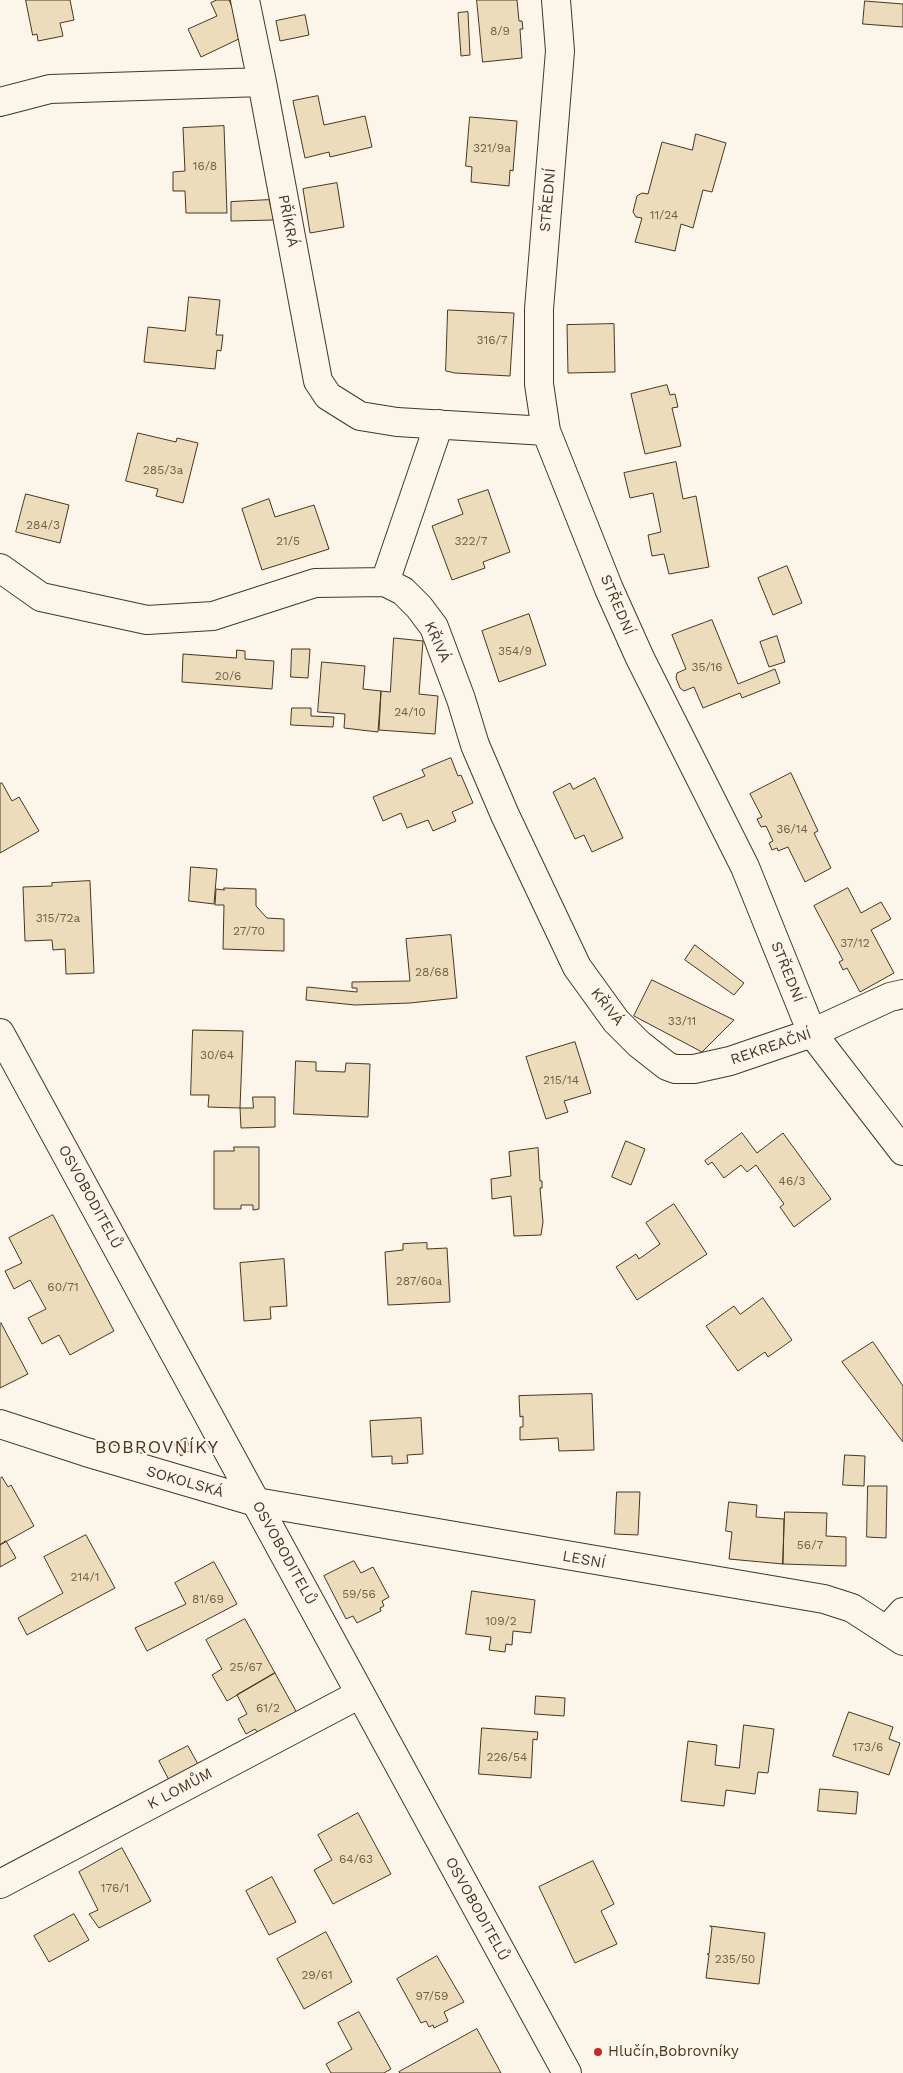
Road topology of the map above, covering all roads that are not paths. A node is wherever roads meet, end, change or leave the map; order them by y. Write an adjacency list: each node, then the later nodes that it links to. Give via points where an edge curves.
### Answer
1 (245, 0): 3 (street, PŘÍKRÁ)
2 (556, 0): 6 (street, STŘEDNÍ, via 560,50 539,309 539,384)
3 (262, 82): 4 (street, via 50,90); 5 (street, PŘÍKRÁ, via 318,381 328,396 360,416)
4 (0, 102)
5 (439, 424): 6 (street, PŘÍKRÁ); 8 (street)
6 (546, 431): 11 (street, STŘEDNÍ, via 640,658 745,867)
7 (0, 568): 8 (street, via 42,597 147,620 213,616 315,583)
8 (386, 582): 12 (street, KŘIVÁ, via 403,591 434,627 475,745 578,967 616,1021)
9 (903, 994): 11 (street, REKREAČNÍ)
10 (0, 1033): 15 (street, OSVOBODITELŮ)
11 (812, 1033): 12 (street, REKREAČNÍ, via 730,1061 694,1069 667,1066); 13 (street, STŘEDNÍ)
12 (640, 1044)
13 (903, 1151)
14 (0, 1424): 15 (street, SOKOLSKÁ)
15 (256, 1502): 16 (street, LESNÍ, via 824,1599); 17 (street, OSVOBODITELŮ)
16 (898, 1628)
17 (360, 1694): 18 (street, K LOMŮM); 19 (street, OSVOBODITELŮ)
18 (0, 1884)
19 (567, 2073)

